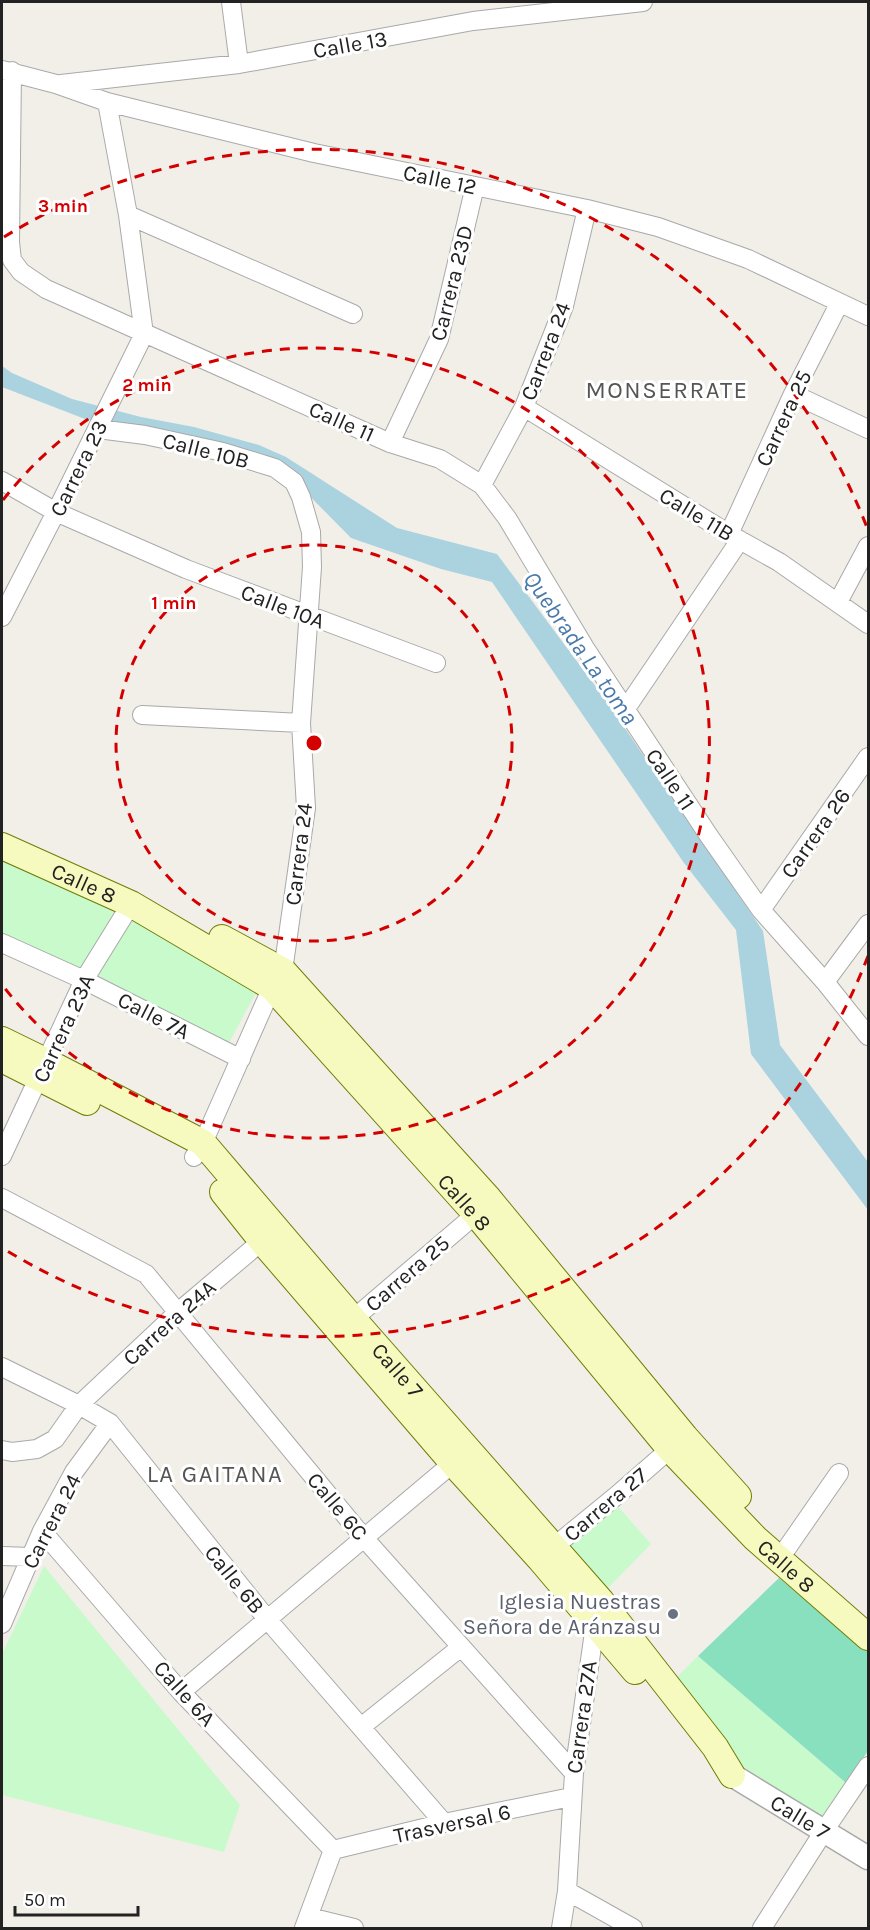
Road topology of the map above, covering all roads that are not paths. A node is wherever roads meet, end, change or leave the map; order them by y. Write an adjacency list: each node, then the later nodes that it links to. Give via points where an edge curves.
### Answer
1 (231, 2): 3 (street)
2 (643, 2): 3 (street, Calle 13, via 472,21)
3 (239, 64): 5 (street, Calle 13)
4 (7, 70): 5 (street, Calle 12); 13 (street, Calle 11, via 12,260 21,272 46,289)
5 (56, 84): 6 (street, Calle 12)
6 (107, 102): 7 (street, Calle 12, via 314,153); 9 (street)
7 (475, 186): 8 (street, Calle 12); 18 (street, Carrera 23D, via 439,339)
8 (587, 209): 10 (street, Calle 12, via 657,227 748,259); 15 (street, Carrera 24, via 564,306)
9 (128, 215): 11 (street); 13 (street)
10 (839, 304): 12 (street, Calle 12); 14 (street, Carrera 25)
11 (353, 314)
12 (868, 316)
13 (144, 334): 16 (street, Carrera 23); 18 (street, Calle 11)
14 (793, 394): 17 (street); 23 (street, Carrera 25)
15 (524, 407): 20 (street, Carrera 24); 23 (street, Calle 11B)
16 (98, 428): 21 (street, Calle 10B, via 201,447 275,468 294,482); 22 (street, Carrera 23)
17 (868, 429)
18 (390, 442): 20 (street, Calle 11, via 440,459)
19 (2, 481): 22 (street, Calle 10A)
20 (482, 485): 30 (street, Calle 11, via 507,518)
21 (301, 497): 26 (street, Carrera 24, via 311,532)
22 (56, 512): 26 (street, Calle 10A, via 186,569); 27 (street, Carrera 23)
23 (734, 537): 25 (street, Calle 11B); 30 (street, Carrera 25)
24 (868, 546): 25 (street)
25 (838, 602): 28 (street, Calle 11B)
26 (309, 616): 29 (street, Calle 10A); 32 (street, Carrera 24)
27 (2, 617)
28 (868, 624)
29 (436, 663)
30 (625, 710): 37 (street, Calle 11)
31 (142, 715): 32 (street)
32 (301, 723): 40 (street, Carrera 24, via 306,808)
33 (868, 757): 37 (street, Carrera 26)
34 (2, 828): 40 (main road, Calle 8, via 125,885)
35 (2, 846): 36 (main road, Calle 8)
36 (131, 903): 40 (main road, Calle 8); 41 (street, Carrera 23A)
37 (761, 910): 42 (street, Calle 11)
38 (868, 924): 42 (street)
39 (2, 943): 41 (street, Calle 7A)
40 (278, 979): 46 (street, Carrera 24); 51 (main road, Calle 8); 64 (main road, Calle 8, via 488,1198 685,1437)
41 (84, 980): 46 (street, Calle 7A); 47 (street, Carrera 23A)
42 (825, 982): 43 (street, Calle 11)
43 (868, 1036)
44 (2, 1040): 47 (main road, Calle 7)
45 (2, 1059): 47 (main road, Calle 7)
46 (241, 1059): 48 (street, Carrera 24)
47 (43, 1070): 48 (main road, Calle 7); 49 (street, Carrera 23A)
48 (198, 1150): 52 (main road, Calle 7); 54 (main road, Calle 7)
49 (2, 1156)
50 (2, 1198): 53 (street, Calle 6C, via 146,1274)
51 (476, 1215): 54 (street, Carrera 25); 58 (main road, Calle 8)
52 (262, 1241): 53 (street, Carrera 24A); 54 (main road, Calle 7)
53 (177, 1313): 56 (street, Carrera 24A); 63 (street, Calle 6C)
54 (346, 1325): 60 (main road, Calle 7); 65 (main road, Calle 7)
55 (2, 1367): 56 (street, Calle 6B)
56 (79, 1405): 57 (street, Calle 6B); 59 (street, via 55,1439 37,1449)
57 (110, 1423): 62 (street, Carrera 24, via 74,1472); 71 (street, Calle 6B)
58 (670, 1449): 65 (street, Carrera 27); 72 (main road, Calle 8, via 765,1547)
59 (2, 1450)
60 (453, 1463): 63 (street); 65 (main road, Calle 7)
61 (839, 1473): 64 (street)
62 (42, 1531): 67 (street, Carrera 24); 74 (street, Calle 6A)
63 (364, 1538): 71 (street); 73 (street, Calle 6C)
64 (788, 1548): 70 (main road, Calle 8)
65 (546, 1553): 68 (main road, Calle 7)
66 (2, 1556): 67 (street)
67 (31, 1557): 69 (street, Carrera 24)
68 (597, 1612): 77 (street, Carrera 27A); 78 (main road, Calle 7, via 707,1760)
69 (3, 1616)
70 (868, 1616)
71 (267, 1618): 74 (street); 75 (street, Calle 6B)
72 (868, 1637)
73 (461, 1647): 75 (street); 77 (street, Calle 6C)
74 (181, 1692): 82 (street, Calle 6A)
75 (361, 1727): 80 (street, Calle 6B)
76 (868, 1766): 81 (street)
77 (573, 1773): 79 (street, Carrera 27A)
78 (732, 1775): 81 (street, Calle 7)
79 (571, 1797): 80 (street, Trasversal 6); 84 (street, Carrera 27A)
80 (444, 1823): 82 (street, Trasversal 6)
81 (824, 1831): 83 (street, Calle 7); 89 (street)
82 (333, 1850): 85 (street)
83 (868, 1858)
84 (567, 1891): 87 (street, Carrera 27A); 88 (street)
85 (307, 1923): 86 (street)
86 (354, 1929)
87 (561, 1929)
88 (633, 1929)
89 (762, 1929)

